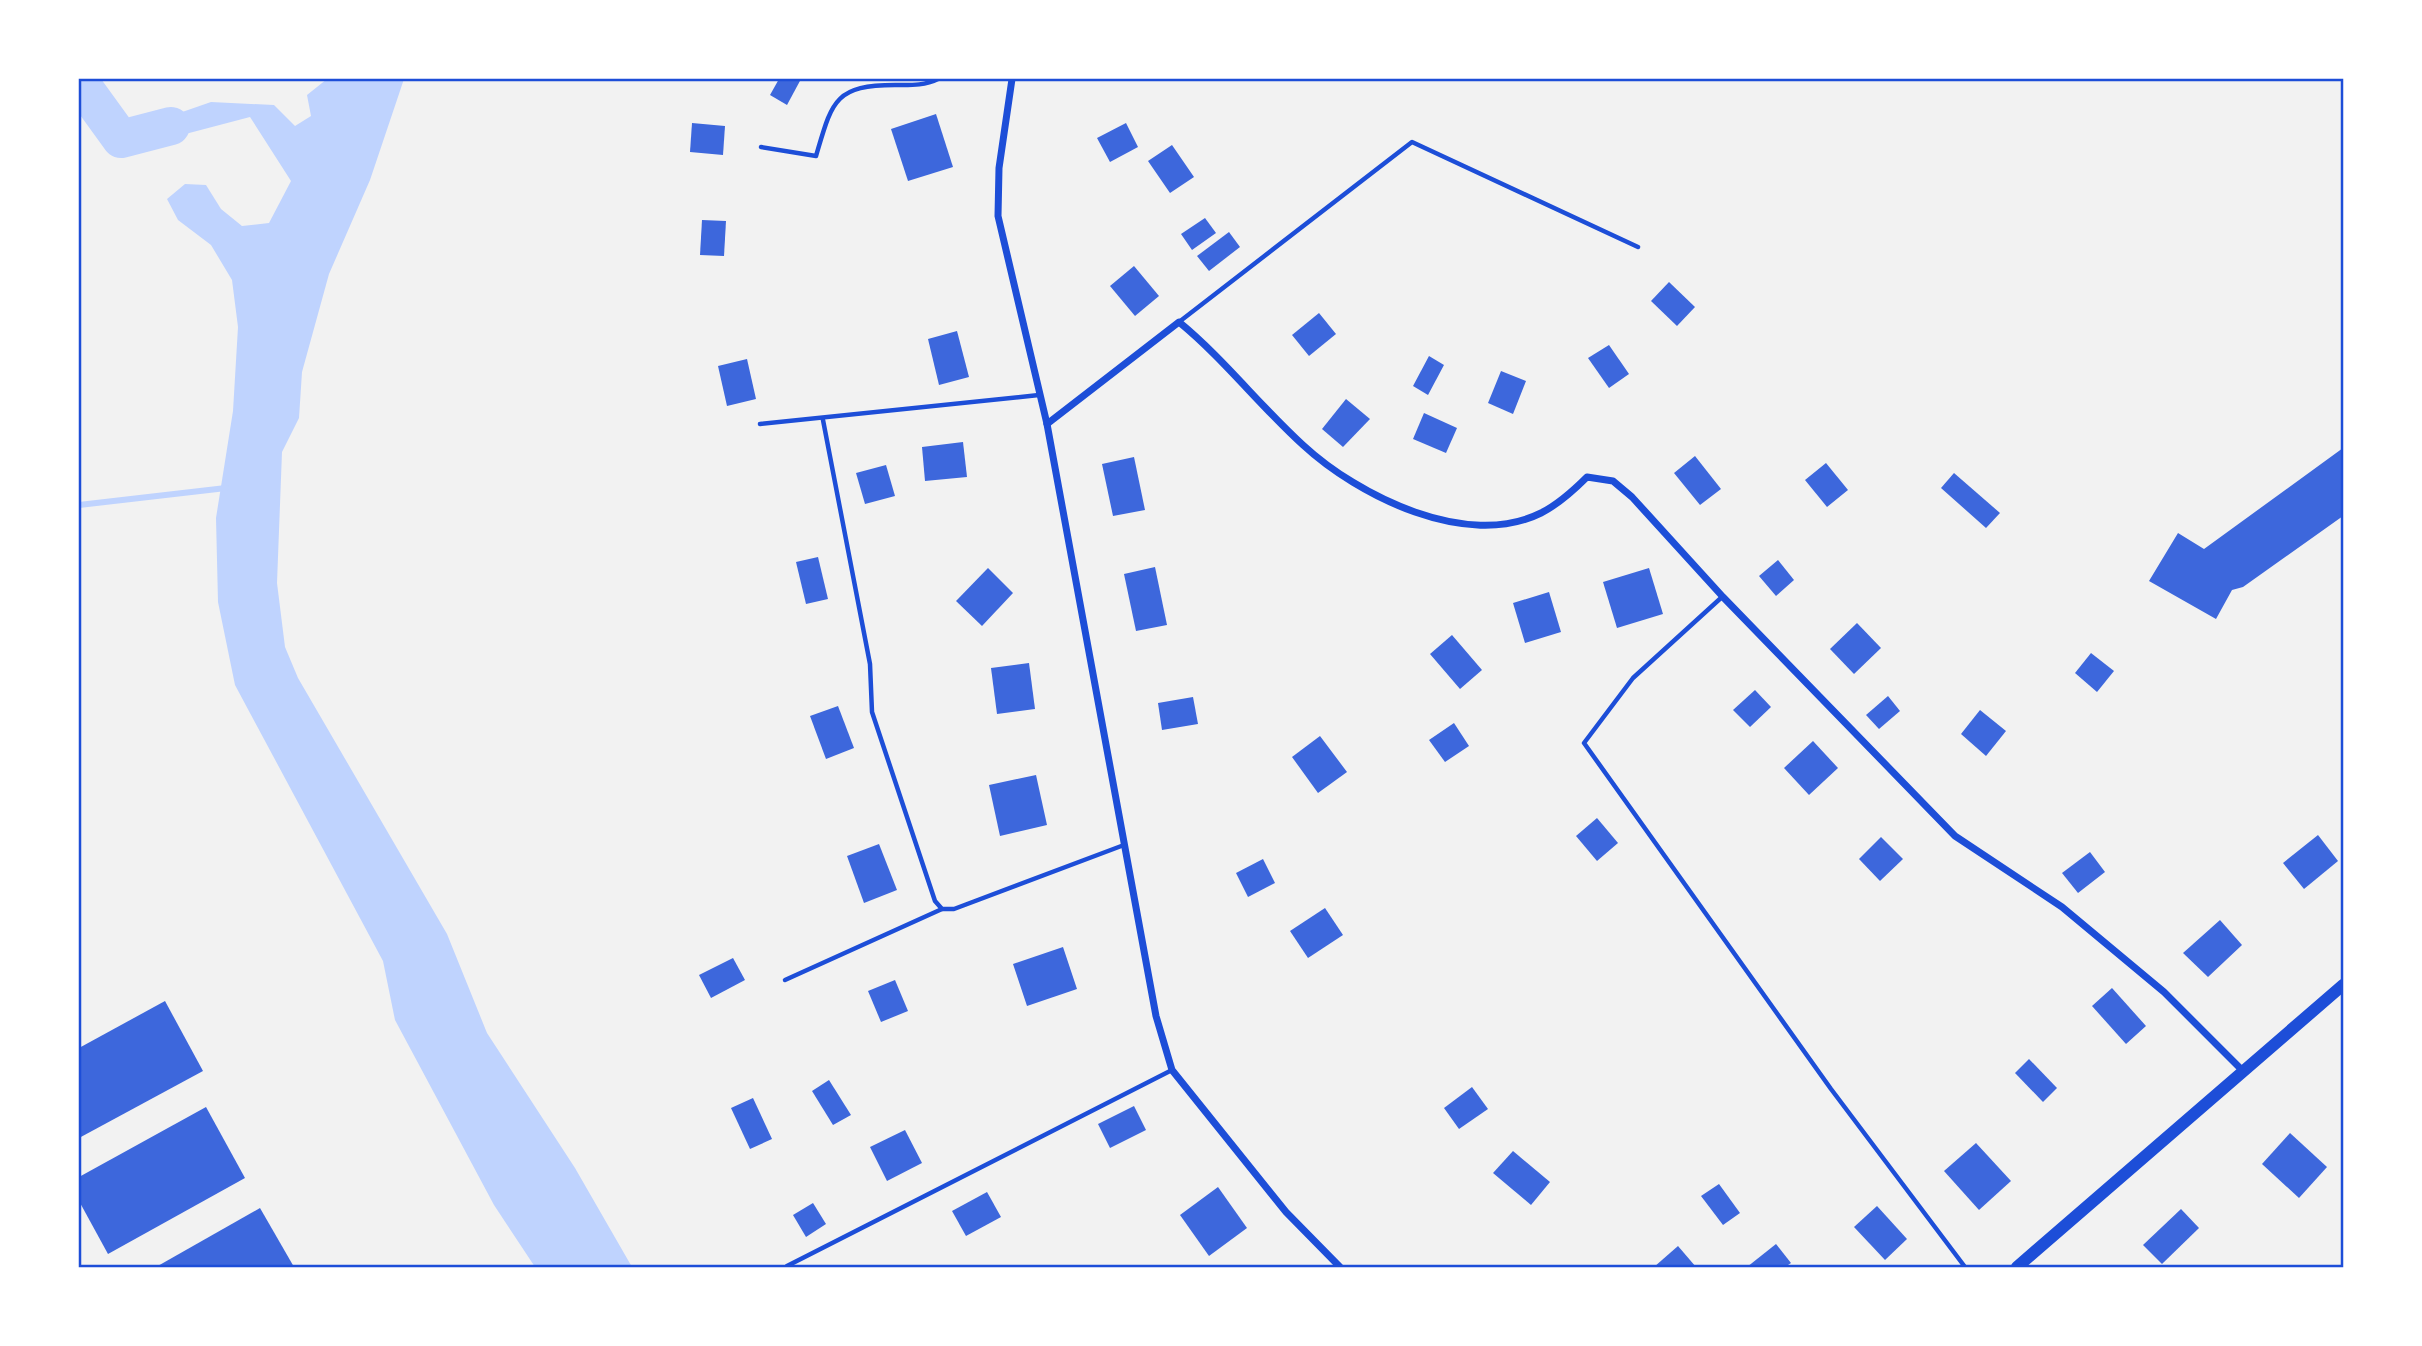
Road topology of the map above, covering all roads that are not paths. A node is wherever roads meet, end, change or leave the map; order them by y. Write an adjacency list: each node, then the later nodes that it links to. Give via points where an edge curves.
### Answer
1 (938, 79): 3 (lane, via 852,89 833,110 816,156)
2 (1012, 79): 6 (street, via 999,168 998,216)
3 (761, 147)
4 (1638, 247): 5 (lane, via 1412,142)
5 (1179, 322): 9 (street); 10 (street, via 1305,447 1385,500 1418,515 1488,523 1539,514 1563,500 1587,477 1613,481)
6 (1039, 395): 7 (lane); 9 (street)
7 (823, 420): 8 (lane); 12 (lane, via 870,664 872,712 935,901)
8 (760, 424)
9 (1047, 424): 11 (street)
10 (1723, 597): 16 (street, via 1955,836 2062,907 2164,992); 19 (lane, via 1633,678 1584,743 1823,1078)
11 (1124, 845): 12 (lane, via 954,909); 15 (street, via 1156,1016)
12 (942, 909): 13 (lane)
13 (785, 980)
14 (2343, 985): 16 (main road)
15 (1172, 1070): 17 (lane); 18 (street, via 1286,1212)
16 (2244, 1072): 20 (main road)
17 (787, 1266)
18 (1340, 1267)
19 (1965, 1267)
20 (2017, 1267)

